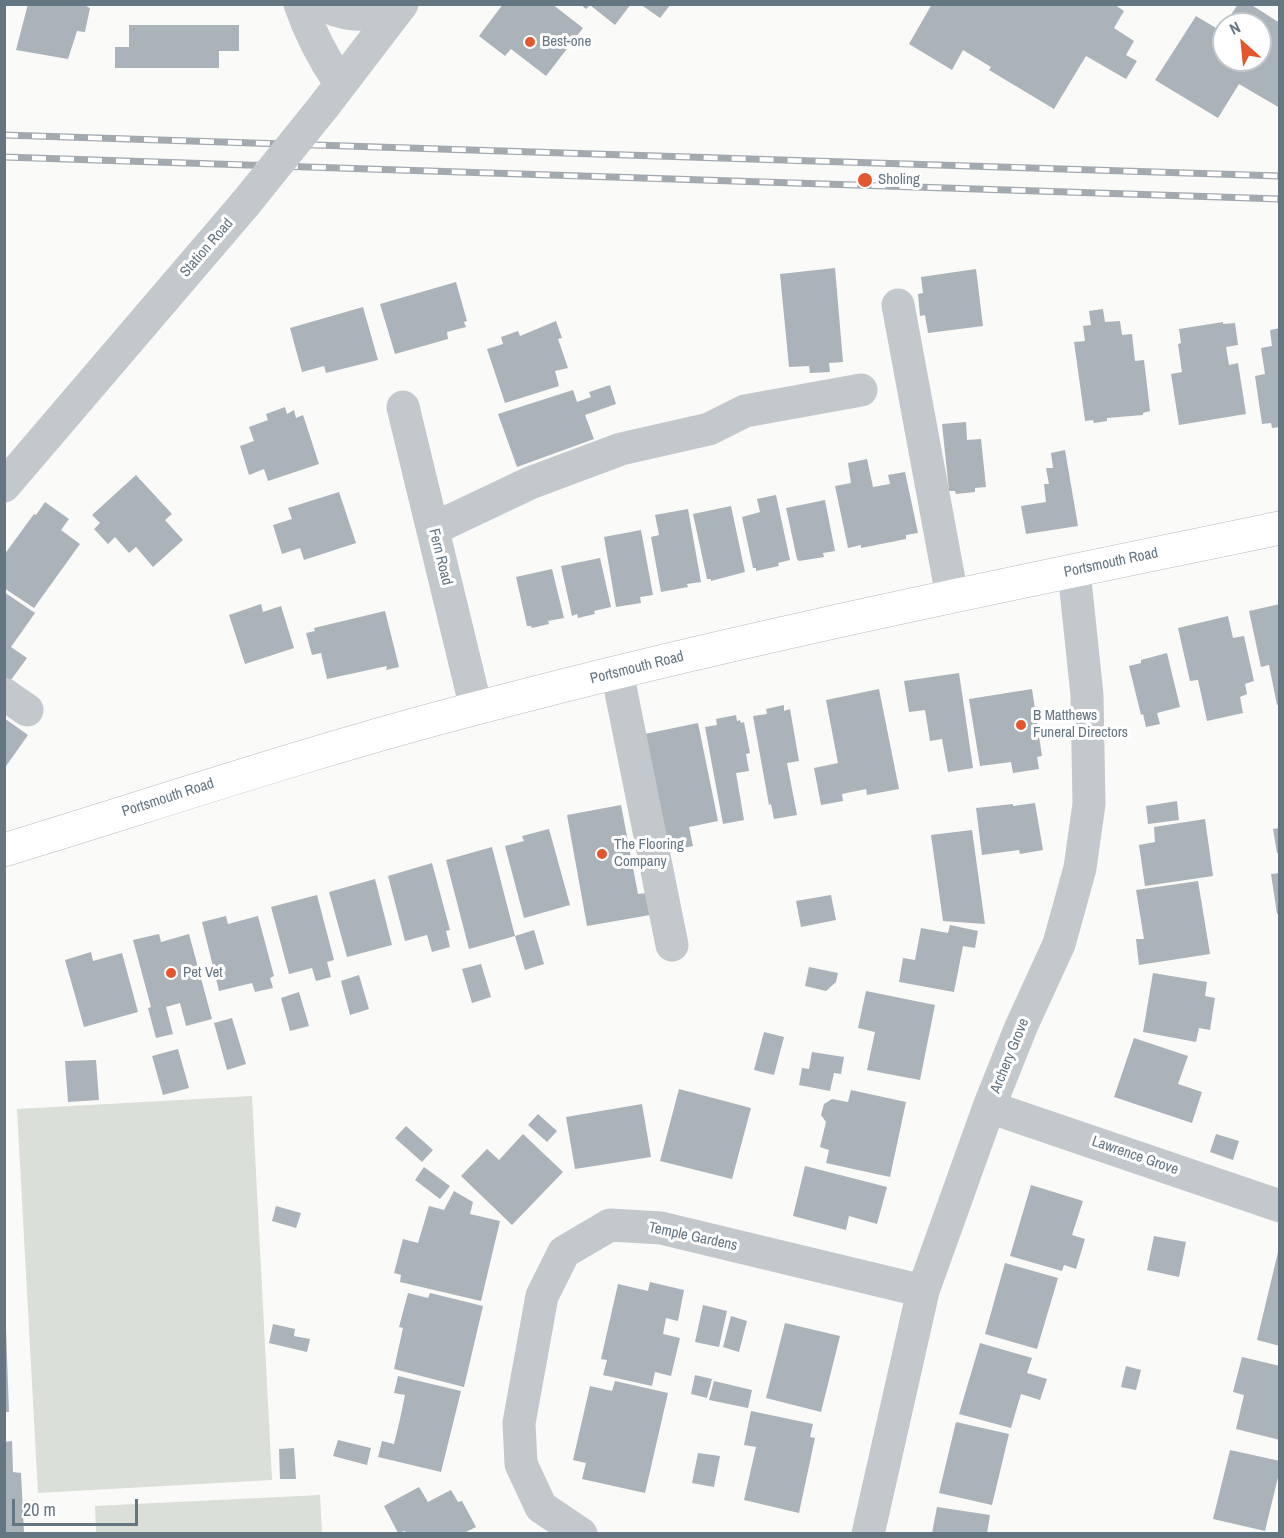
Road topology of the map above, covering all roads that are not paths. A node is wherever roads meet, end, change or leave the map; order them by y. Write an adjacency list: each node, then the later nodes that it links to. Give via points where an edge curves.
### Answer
1 (300, 4): 4 (street, via 322,56)
2 (322, 4): 3 (street, via 334,12 358,15)
3 (398, 9): 4 (street, Station Road)
4 (332, 94): 8 (street, Station Road, bridge, via 245,204)
5 (898, 305): 12 (street)
6 (861, 390): 10 (street, via 745,411 709,429 621,449 530,483)
7 (403, 407): 10 (street, Fern Road)
8 (4, 486)
9 (1280, 528): 11 (main road, Portsmouth Road)
10 (433, 529): 14 (street, Fern Road)
11 (1074, 571): 12 (main road, Portsmouth Road); 17 (street, Archery Grove, via 1087,695 1089,793 1080,868 1059,944)
12 (952, 596): 13 (main road, Portsmouth Road)
13 (617, 672): 14 (main road, Portsmouth Road); 16 (street)
14 (476, 708): 15 (main road, Portsmouth Road, via 252,771)
15 (4, 850)
16 (672, 945)
17 (990, 1107): 18 (street, Lawrence Grove); 19 (street, Archery Grove)
18 (1280, 1206)
19 (923, 1291): 20 (street, Temple Gardens, via 661,1228 610,1225 564,1252 543,1296 519,1423 521,1464 541,1507); 21 (street, Archery Grove)
20 (581, 1533)
21 (868, 1533)

